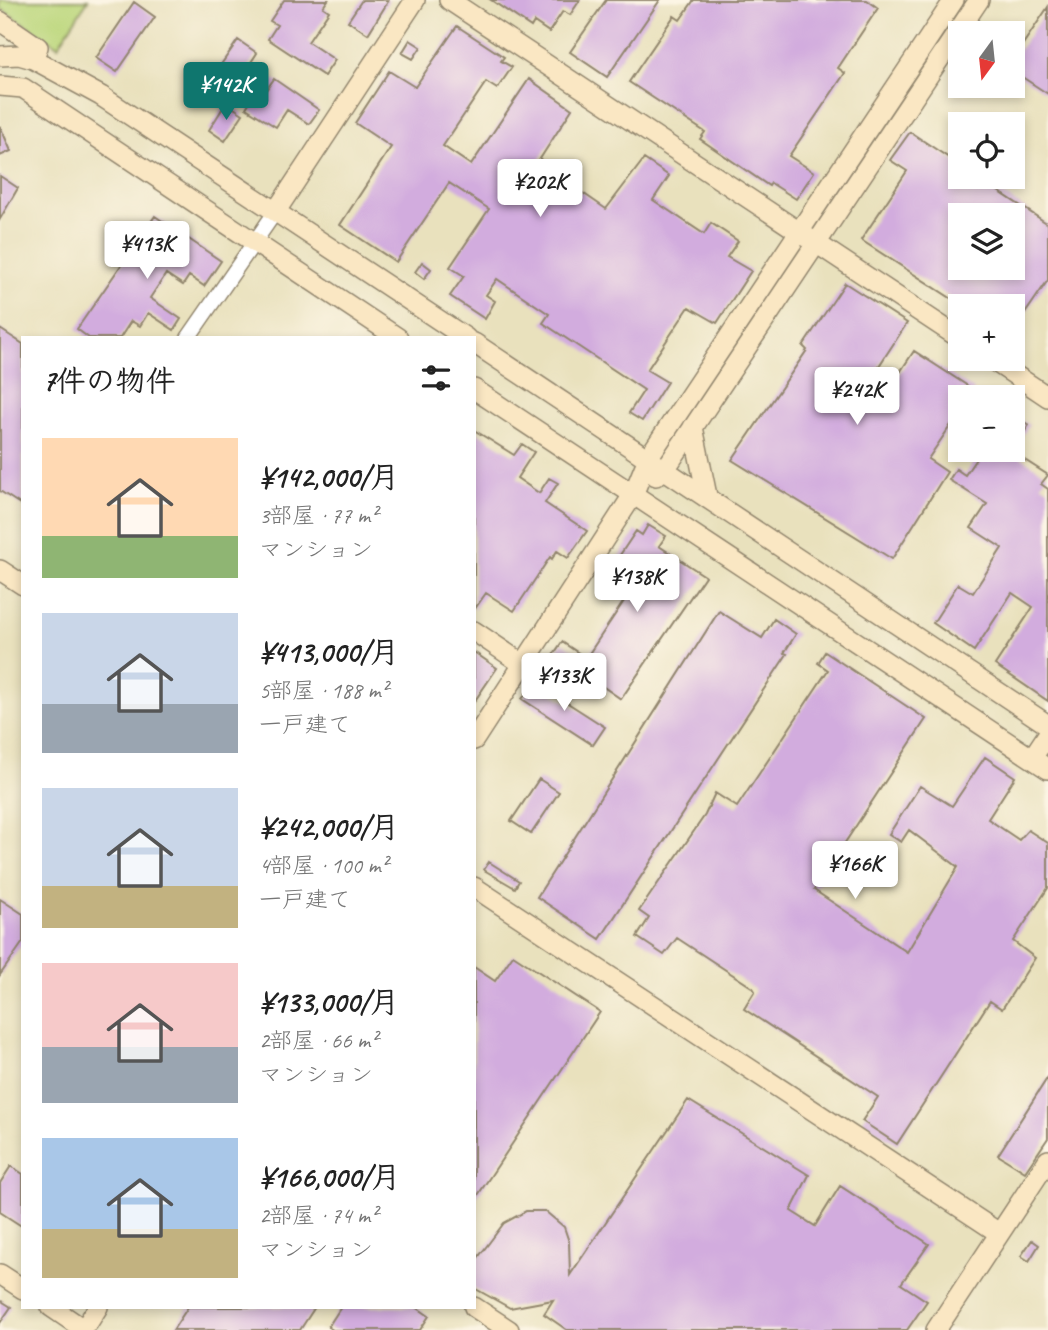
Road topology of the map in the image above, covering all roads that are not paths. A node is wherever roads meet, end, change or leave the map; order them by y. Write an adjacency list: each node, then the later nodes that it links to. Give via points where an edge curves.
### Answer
1 (415, 0): 9 (street)
2 (449, 0): 10 (street)
3 (953, 0): 4 (street); 10 (street)
4 (975, 6): 12 (street)
5 (0, 22): 7 (street, via 38,47)
6 (0, 56): 7 (street)
7 (33, 59): 9 (street, via 101,96)
8 (0, 86): 11 (street, via 23,88)
9 (276, 211): 11 (street); 16 (street)
10 (799, 231): 12 (street); 22 (street)
11 (253, 241): 14 (street); 15 (street)
12 (817, 242): 13 (street); 21 (street)
13 (948, 330)
14 (189, 336)
15 (395, 336)
16 (463, 336)
17 (476, 344): 22 (street)
18 (1009, 371): 20 (street)
19 (476, 390): 24 (street)
20 (1048, 397)
21 (693, 427): 23 (street); 25 (street)
22 (648, 458): 23 (street); 24 (street)
23 (666, 468): 24 (street); 25 (street)
24 (634, 495): 29 (street); 33 (street)
25 (707, 496): 30 (street)
26 (0, 570): 27 (street)
27 (21, 584)
28 (476, 632): 29 (street)
29 (524, 665): 32 (street)
30 (1048, 725)
31 (1048, 734): 33 (street)
32 (476, 737)
33 (1040, 764)
34 (476, 888): 36 (street)
35 (1048, 1160): 36 (street)
36 (999, 1233): 44 (street)
37 (0, 1274): 38 (street)
38 (21, 1288)
39 (476, 1308): 43 (street)
40 (54, 1309): 42 (street)
41 (97, 1309): 42 (street)
42 (82, 1328)
43 (509, 1330)
44 (936, 1330)

